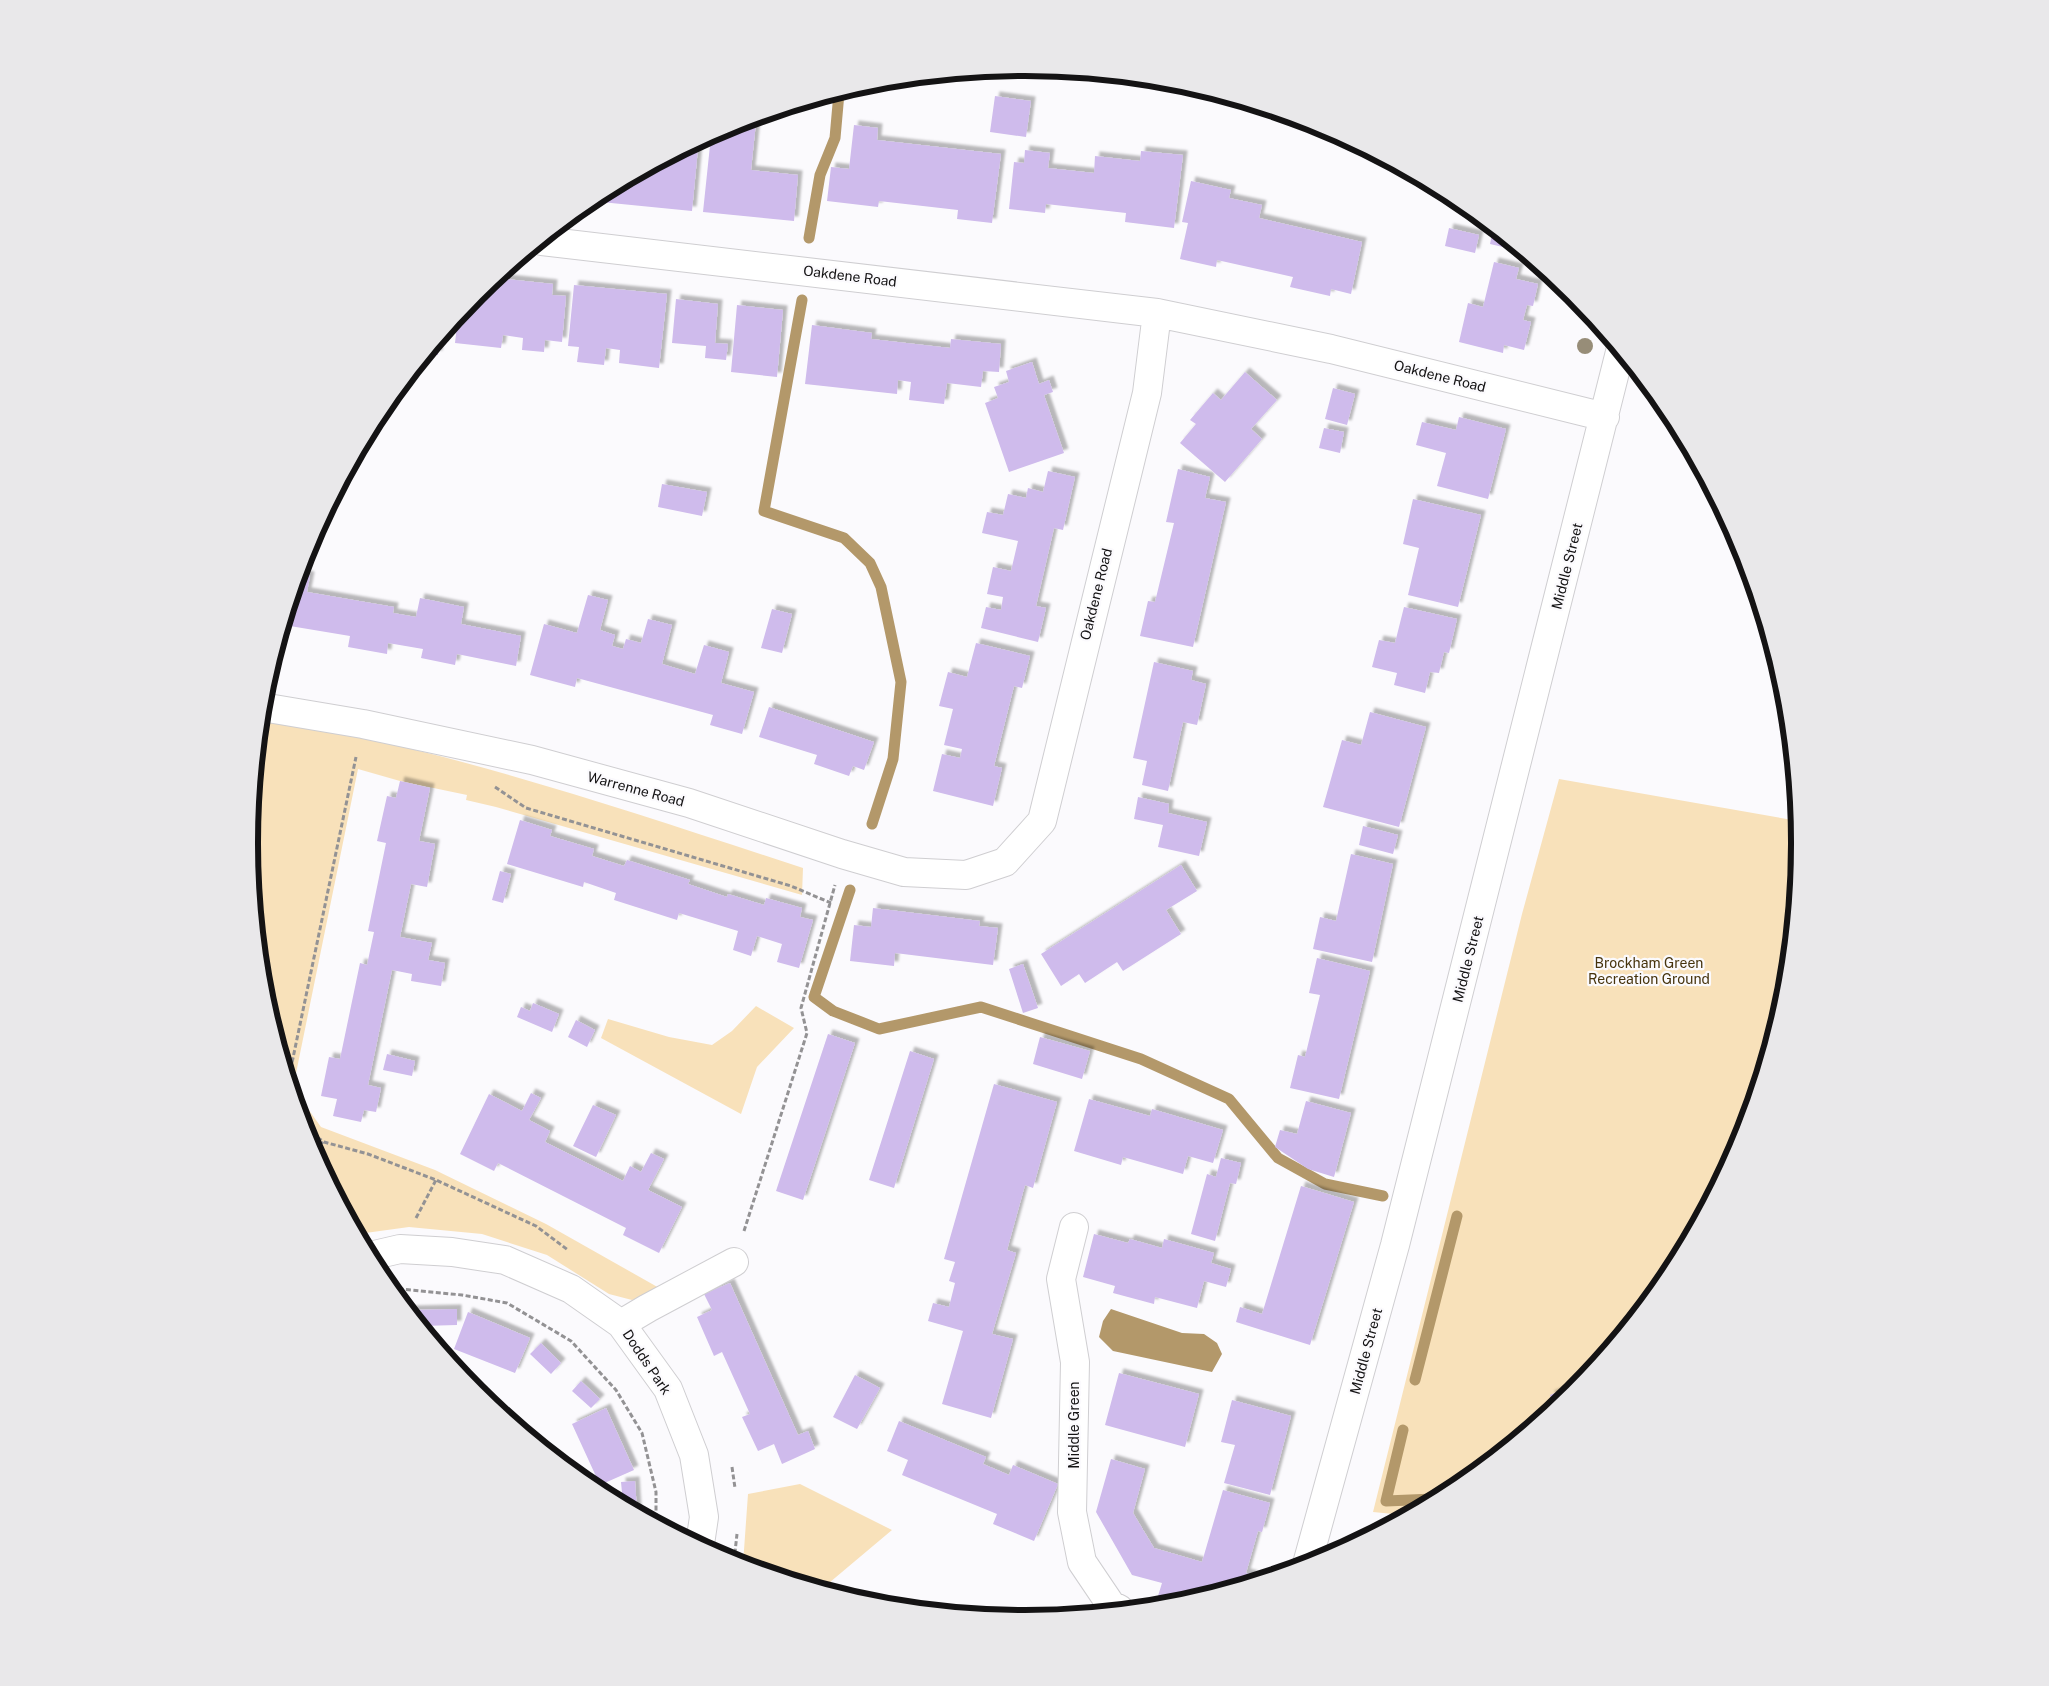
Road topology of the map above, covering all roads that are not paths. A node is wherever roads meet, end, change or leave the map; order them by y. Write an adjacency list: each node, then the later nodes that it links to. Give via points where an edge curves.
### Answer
1 (550, 242): 2 (street, Oakdene Road)
2 (1157, 313): 4 (street, Oakdene Road, via 1330,349); 6 (street, Oakdene Road, via 1147,393 1042,821)
3 (1619, 358): 4 (street, Middle Street)
4 (1605, 417): 12 (street, Middle Street, via 1395,1245)
5 (270, 708): 6 (street, Warrenne Road, via 363,724 541,763 689,803 904,872 966,875)
6 (1005, 862)
7 (1074, 1227): 13 (street, Middle Green, via 1061,1279 1075,1362 1072,1512 1082,1562)
8 (378, 1254): 10 (street, Dodds Park, via 400,1249 506,1260 571,1289)
9 (734, 1262): 10 (street)
10 (621, 1324): 11 (street, Dodds Park, via 668,1389 694,1455 704,1517)
11 (701, 1538)
12 (1310, 1554)
13 (1111, 1604)

